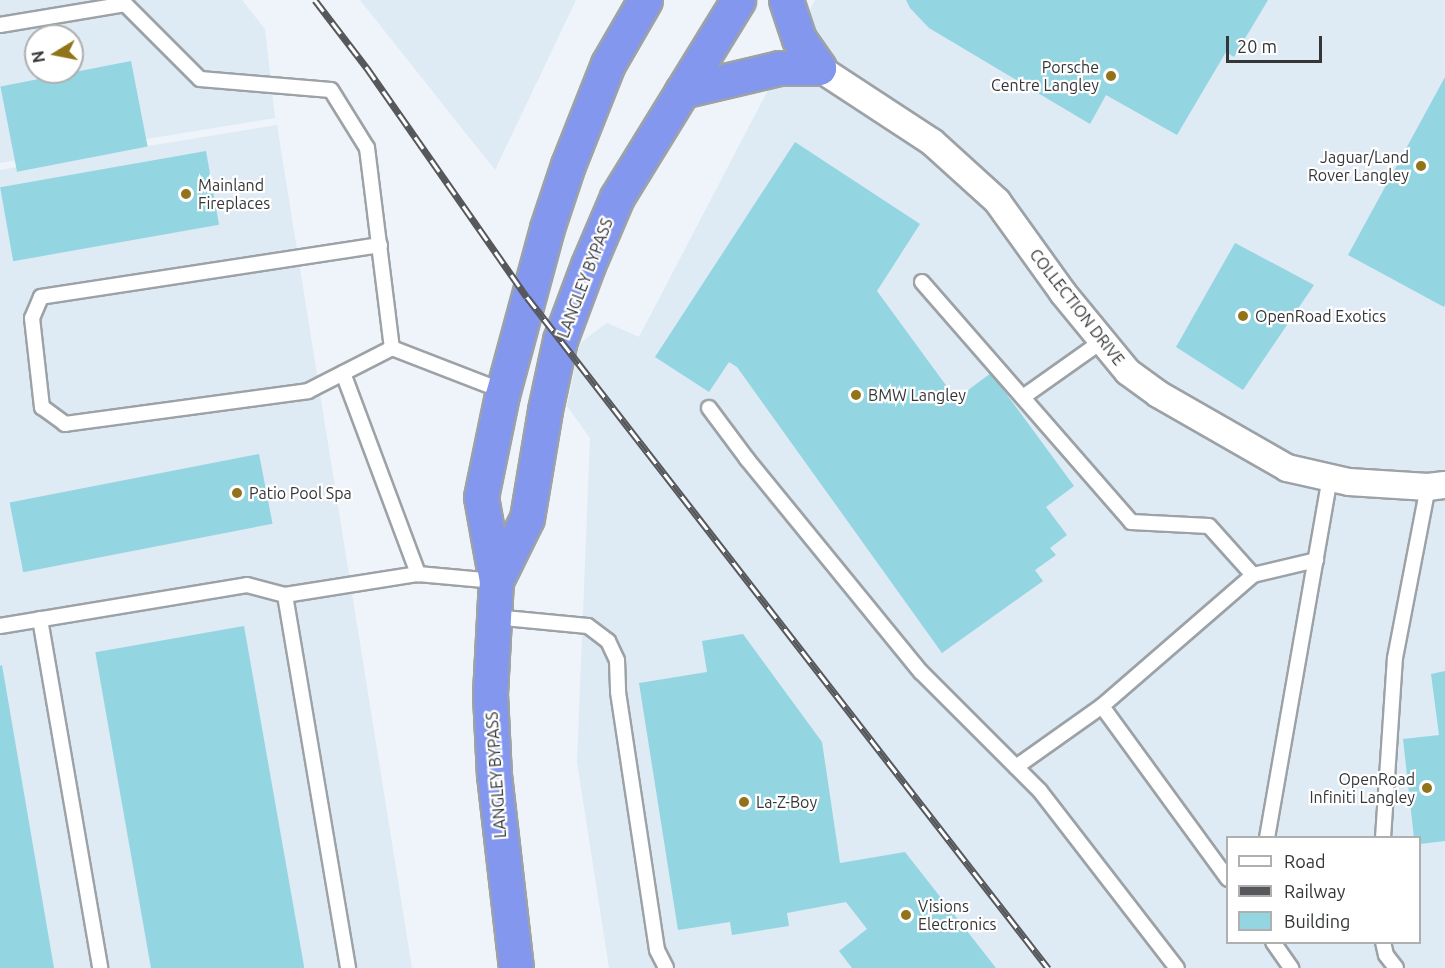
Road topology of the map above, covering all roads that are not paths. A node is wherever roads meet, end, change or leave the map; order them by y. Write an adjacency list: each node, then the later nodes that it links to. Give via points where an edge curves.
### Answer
1 (645, 0): 12 (highway, LANGLEY BYPASS, via 608,64 568,165)
2 (738, 0): 6 (highway, LANGLEY BYPASS)
3 (786, 0): 5 (highway, via 799,39)
4 (0, 25): 7 (lane, via 125,4 200,79 331,90 367,148)
5 (819, 68): 6 (highway, via 779,68); 9 (street, COLLECTION DRIVE, via 932,142 997,201)
6 (682, 91): 20 (highway, LANGLEY BYPASS, via 617,196 588,265 560,340 527,518)
7 (380, 244): 10 (lane); 11 (lane, via 41,297 32,318 42,407 65,424 308,392)
8 (922, 282): 13 (lane)
9 (1102, 341): 13 (lane); 15 (street, COLLECTION DRIVE, via 1128,372 1195,417 1287,468)
10 (392, 348): 11 (lane); 12 (lane)
11 (343, 373): 18 (lane)
12 (503, 391): 20 (highway, LANGLEY BYPASS, via 482,497)
13 (1023, 397): 19 (lane, via 1131,522 1209,526)
14 (709, 408): 26 (lane, via 921,672)
15 (1330, 478): 16 (street, COLLECTION DRIVE); 17 (lane)
16 (1436, 486): 28 (lane, via 1395,658)
17 (1316, 560): 19 (lane); 27 (lane)
18 (418, 574): 20 (lane); 21 (lane)
19 (1253, 575): 25 (lane)
20 (496, 581): 22 (highway, LANGLEY BYPASS)
21 (285, 595): 23 (lane, via 247,585); 33 (lane)
22 (492, 617): 34 (highway, LANGLEY BYPASS, via 494,776); 35 (lane, via 588,626 608,641 617,660 618,692 657,950)
23 (40, 619): 24 (lane); 32 (lane)
24 (0, 626)
25 (1102, 706): 26 (lane); 29 (lane)
26 (1016, 767): 36 (lane, via 1040,791)
27 (1267, 836)
28 (1383, 836)
29 (1226, 878)
30 (1274, 944): 37 (lane)
31 (1383, 944): 38 (lane)
32 (100, 968)
33 (348, 968)
34 (516, 968)
35 (666, 968)
36 (1177, 968)
37 (1291, 968)
38 (1396, 968)

